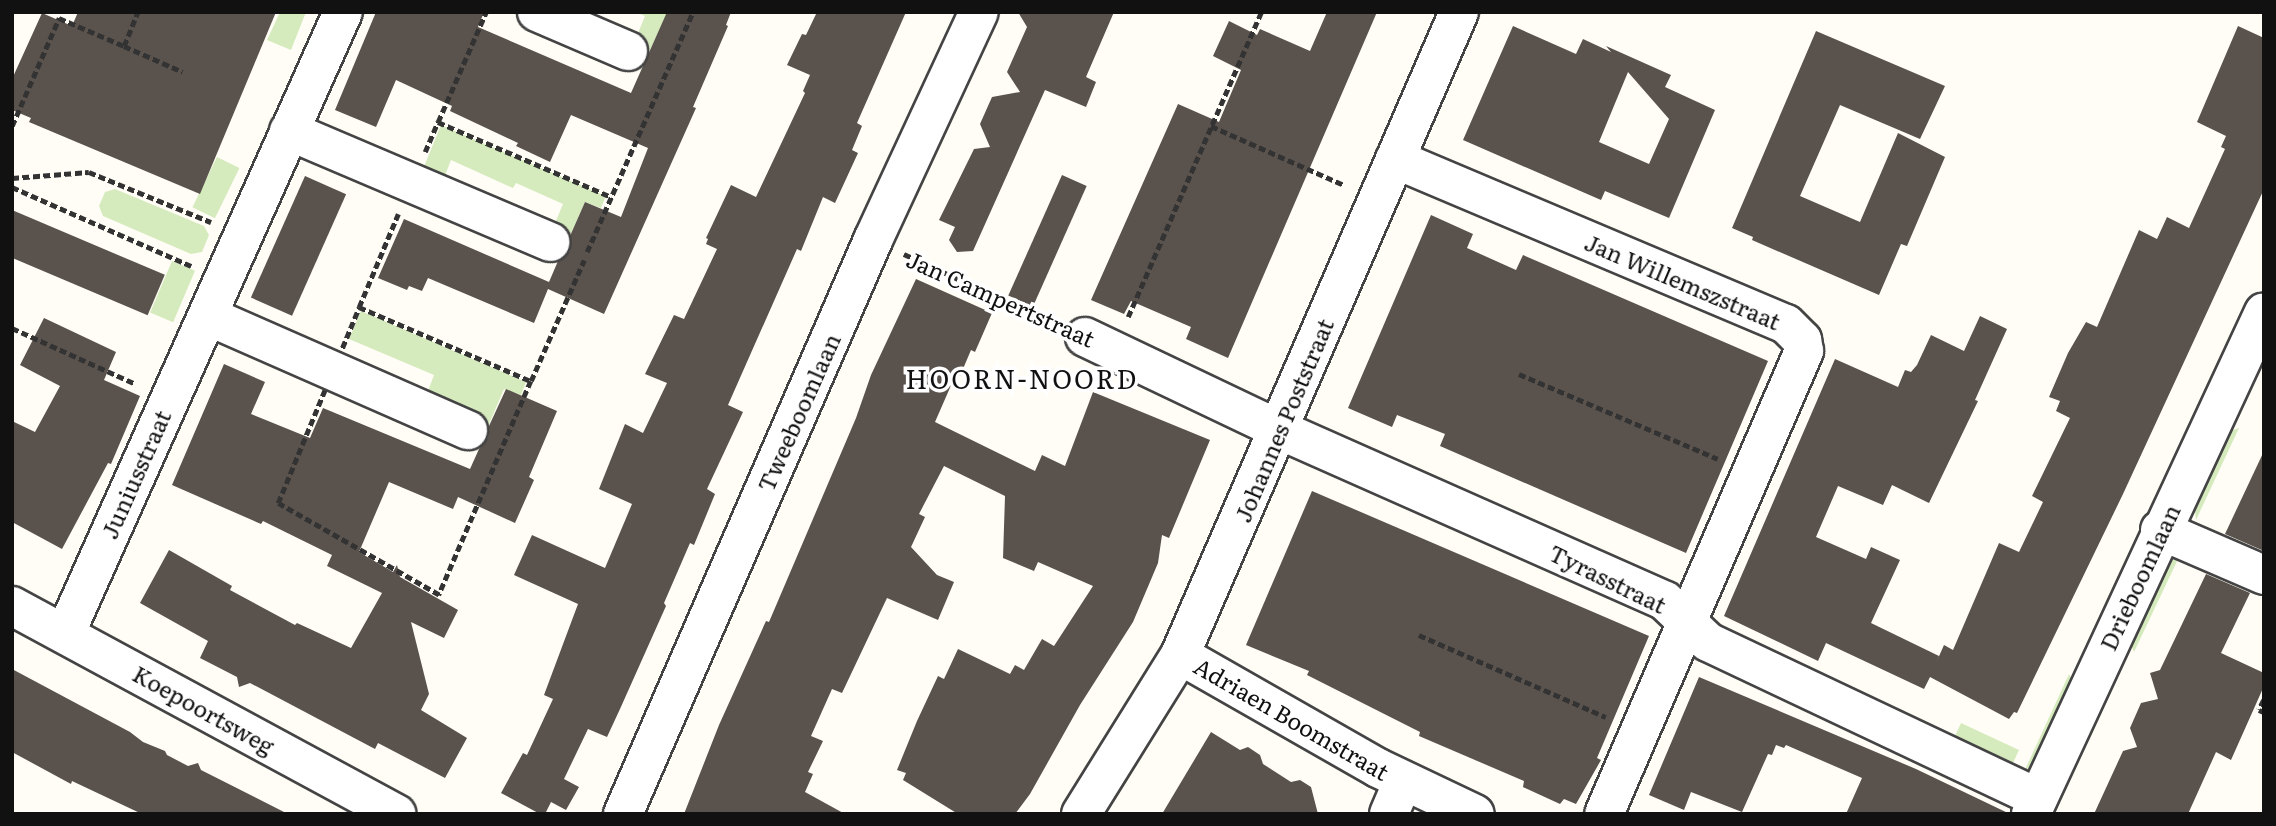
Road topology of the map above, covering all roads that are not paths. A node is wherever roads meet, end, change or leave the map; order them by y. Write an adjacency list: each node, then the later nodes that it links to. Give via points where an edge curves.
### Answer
1 (342, 12): 6 (street, Juniusstraat)
2 (537, 12): 5 (street)
3 (979, 12): 23 (street, Tweeboomlaan, via 873,240)
4 (1460, 12): 7 (street, Johannes Poststraat)
5 (628, 51)
6 (289, 131): 8 (street); 9 (street, Juniusstraat)
7 (1395, 159): 13 (street, Johannes Poststraat); 17 (street, Jan Willemszstraat, via 1796,332 1804,351)
8 (550, 242)
9 (208, 316): 12 (street); 18 (street, Juniusstraat)
10 (2259, 334): 14 (street, Drieboomlaan)
11 (1099, 343): 13 (street, Jan Campertstraat)
12 (468, 430)
13 (1280, 430): 17 (street, Tyrasstraat, via 1665,601); 19 (street, Johannes Poststraat)
14 (2160, 530): 15 (street); 21 (street, Drieboomlaan)
15 (2264, 575)
16 (12, 606): 18 (street, Koepoortsweg)
17 (1686, 620): 21 (street, Tyrasstraat, via 1708,642); 26 (street)
18 (65, 634): 22 (street, Koepoortsweg)
19 (1180, 655): 20 (street, Adriaen Boomstraat); 24 (street, Johannes Poststraat)
20 (1396, 797): 25 (street, Adriaen Boomstraat)
21 (2034, 806)
22 (396, 814)
23 (623, 814)
24 (1081, 814)
25 (1475, 814)
26 (1604, 814)

